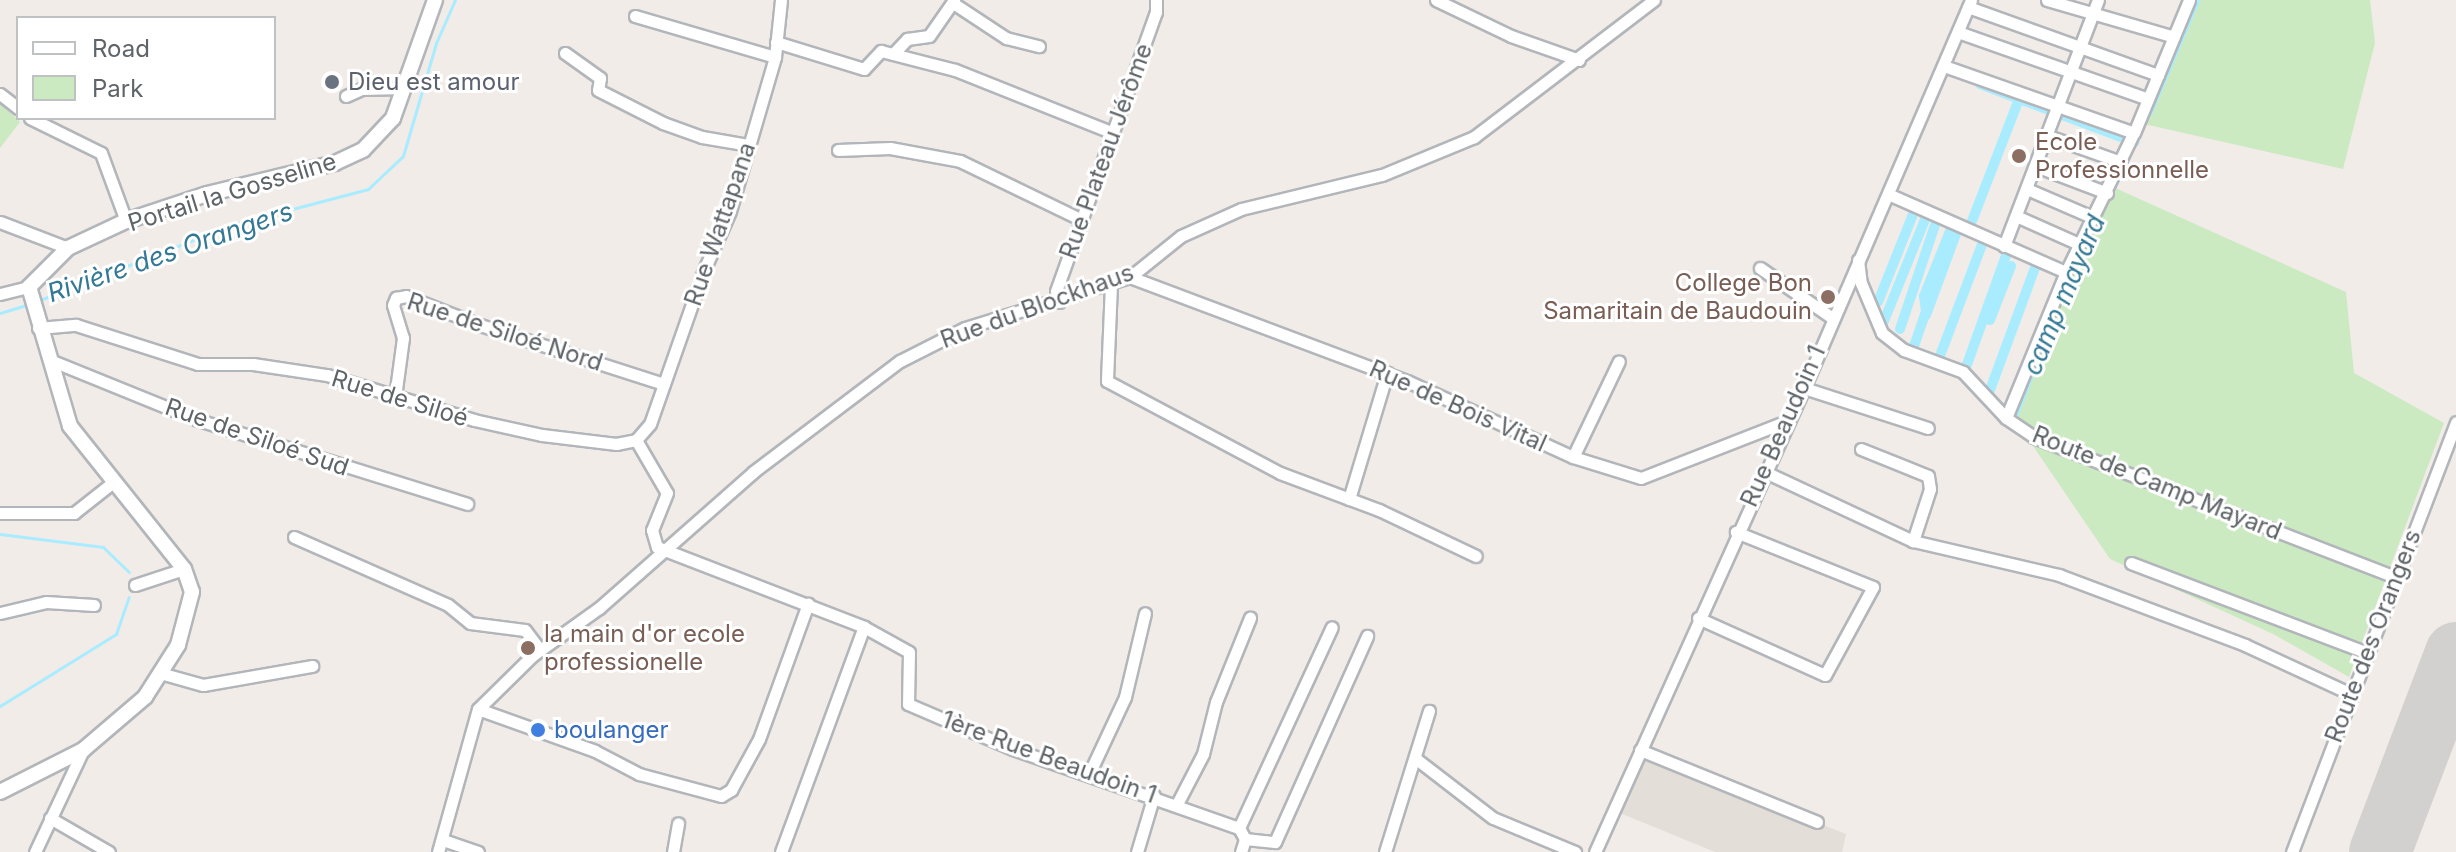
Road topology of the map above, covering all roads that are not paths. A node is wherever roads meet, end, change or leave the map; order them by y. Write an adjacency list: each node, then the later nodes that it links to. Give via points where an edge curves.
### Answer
1 (435, 0): 25 (street, Portail la Gosseline)
2 (781, 0): 15 (street, Rue Wattapana)
3 (1156, 0): 32 (street, Rue Plateau Jérôme)
4 (1436, 0): 21 (street, via 1511,36)
5 (1654, 0): 21 (street, Rue du Blockhaus)
6 (2047, 0): 12 (street)
7 (2098, 0): 12 (street)
8 (2189, 0): 14 (street)
9 (953, 1): 17 (street, via 1006,38); 19 (street, via 929,36 907,39)
10 (1969, 3): 13 (street, Rue Beaudoin 1); 16 (street)
11 (635, 16): 20 (street)
12 (2092, 16): 14 (street); 16 (street)
13 (1958, 32): 22 (street, Rue Beaudoin 1); 23 (street)
14 (2174, 37): 24 (street)
15 (776, 42): 19 (street, via 864,69 881,51); 20 (street, Rue Wattapana)
16 (2081, 45): 23 (street); 24 (street)
17 (1039, 46)
18 (565, 53): 35 (street, via 600,78 598,90 663,123)
19 (893, 54): 32 (street, via 955,70)
20 (775, 57): 35 (street, Rue Wattapana)
21 (1579, 60): 53 (street, Rue du Blockhaus, via 1474,137 1382,175 1241,209 1181,236)
22 (1944, 66): 30 (street); 41 (street, Rue Beaudoin 1)
23 (2072, 72): 28 (street); 30 (street)
24 (2158, 75): 28 (street)
25 (403, 88): 27 (street, via 362,89); 45 (street, Portail la Gosseline, via 384,133 363,150 335,163 207,194)
26 (0, 94): 29 (street)
27 (346, 96)
28 (2148, 99): 30 (street, via 2134,133)
29 (16, 106)
30 (2058, 111): 33 (street)
31 (34, 120): 45 (street, via 101,153)
32 (1111, 132): 44 (street, Rue Plateau Jérôme)
33 (2048, 136): 37 (street); 38 (street)
34 (2131, 139): 37 (street)
35 (749, 145): 63 (street, Rue Wattapana, via 730,211)
36 (838, 150): 44 (street, via 866,146 960,161)
37 (2121, 162): 40 (street)
38 (2036, 166): 39 (street); 40 (street)
39 (2027, 189): 42 (street); 43 (street)
40 (2107, 193): 43 (street)
41 (1888, 194): 48 (street); 50 (street, Rue Beaudoin 1)
42 (2016, 216): 47 (street); 48 (street)
43 (2092, 217): 47 (street)
44 (1080, 219): 57 (street, Rue Plateau Jérôme, via 1056,291)
45 (126, 221): 49 (street, Portail la Gosseline)
46 (0, 222): 49 (street)
47 (2079, 244): 52 (street)
48 (2004, 246): 52 (street)
49 (68, 248): 55 (street, Portail la Gosseline)
50 (1858, 259): 58 (street, Rue Beaudoin 1); 66 (street, Route de Camp Mayard, via 1861,283 1882,333 1904,350 1963,372)
51 (1760, 268): 58 (street)
52 (2066, 272): 66 (street)
53 (1130, 277): 54 (street, Rue du Blockhaus); 62 (street, Rue de Bois Vital)
54 (1111, 284): 57 (street, Rue du Blockhaus); 75 (street, via 1107,381 1224,446)
55 (30, 290): 56 (street); 59 (street)
56 (0, 294)
57 (1059, 302): 81 (street, Rue du Blockhaus, via 965,328 900,361 753,472)
58 (1831, 317): 64 (street, Rue Beaudoin 1)
59 (36, 322): 60 (street); 65 (street, Rue de Siloé, via 76,325 198,364 253,364 327,375)
60 (50, 360): 74 (street, via 70,426); 76 (street, Rue de Siloé Sud, via 198,420)
61 (1619, 361): 72 (street)
62 (1387, 373): 72 (street, Rue de Bois Vital); 75 (street)
63 (664, 384): 65 (street, Rue de Siloé Nord, via 406,296 393,305 403,338); 70 (street, Rue Wattapana, via 650,424)
64 (1804, 388): 67 (street, Rue Beaudoin 1); 69 (street)
65 (395, 397): 70 (street, Rue de Siloé, via 542,435 616,444)
66 (2006, 418): 85 (street, Route de Camp Mayard, via 2034,437)
67 (1785, 422): 72 (street, Rue de Bois Vital, via 1641,478); 73 (street, Rue Beaudoin 1)
68 (2456, 422): 85 (street, Route des Orangers)
69 (1928, 428)
70 (636, 440): 81 (street, via 667,493 651,537)
71 (1861, 449): 80 (street, via 1928,476 1930,489)
72 (1573, 457)
73 (1763, 471): 78 (street, Rue Beaudoin 1); 80 (street)
74 (112, 483): 77 (street, via 74,513); 84 (street)
75 (1349, 499): 82 (street)
76 (467, 504)
77 (0, 513)
78 (1736, 532): 92 (street, Rue Beaudoin 1); 92 (street, via 1873,587 1825,675)
79 (294, 537): 96 (street, via 448,605 470,623 525,630)
80 (1913, 541): 100 (street, via 2059,575 2245,645)
81 (667, 550): 87 (street, 1ère Rue Beaudoin 1); 96 (street, Rue du Blockhaus)
82 (1476, 556)
83 (2131, 563): 97 (street)
84 (184, 569): 86 (street); 99 (street, via 192,592 189,618)
85 (2393, 576): 97 (street, Route des Orangers)
86 (135, 585)
87 (808, 604): 93 (street, 1ère Rue Beaudoin 1); 101 (street, via 759,739 731,790 721,796 639,774 595,751)
88 (94, 605): 89 (street, via 46,602)
89 (0, 613)
90 (1145, 613): 106 (street, via 1125,697)
91 (1250, 618): 109 (street, via 1216,702 1203,754)
92 (1698, 618): 104 (street, Rue Beaudoin 1)
93 (864, 627): 106 (street, 1ère Rue Beaudoin 1, via 909,652 908,704 1013,749); 119 (street)
94 (1332, 627): 113 (street)
95 (1367, 636): 113 (street, via 1275,842)
96 (540, 650): 101 (street, Rue du Blockhaus)
97 (2365, 652): 100 (street, Route des Orangers)
98 (312, 666): 99 (street, via 203,685)
99 (160, 673): 103 (street, via 145,697)
100 (2349, 693): 125 (street, Route des Orangers)
101 (478, 709): 114 (street)
102 (1429, 711): 105 (street)
103 (83, 750): 107 (street); 110 (street)
104 (1640, 750): 111 (street); 124 (street, Rue Beaudoin 1)
105 (1415, 758): 122 (street); 123 (street, via 1509,827)
106 (1089, 774): 108 (street, 1ère Rue Beaudoin 1)
107 (0, 792)
108 (1154, 795): 109 (street, 1ère Rue Beaudoin 1); 120 (street)
109 (1178, 802): 113 (street, 1ère Rue Beaudoin 1)
110 (50, 818): 115 (street); 116 (street)
111 (1817, 822)
112 (678, 823): 118 (street)
113 (1242, 833): 121 (street)
114 (441, 846): 117 (street)
115 (35, 852)
116 (109, 852)
117 (478, 852)
118 (673, 852)
119 (781, 852)
120 (1137, 852)
121 (1241, 852)
122 (1385, 852)
123 (1575, 852)
124 (1595, 852)
125 (2292, 852)

